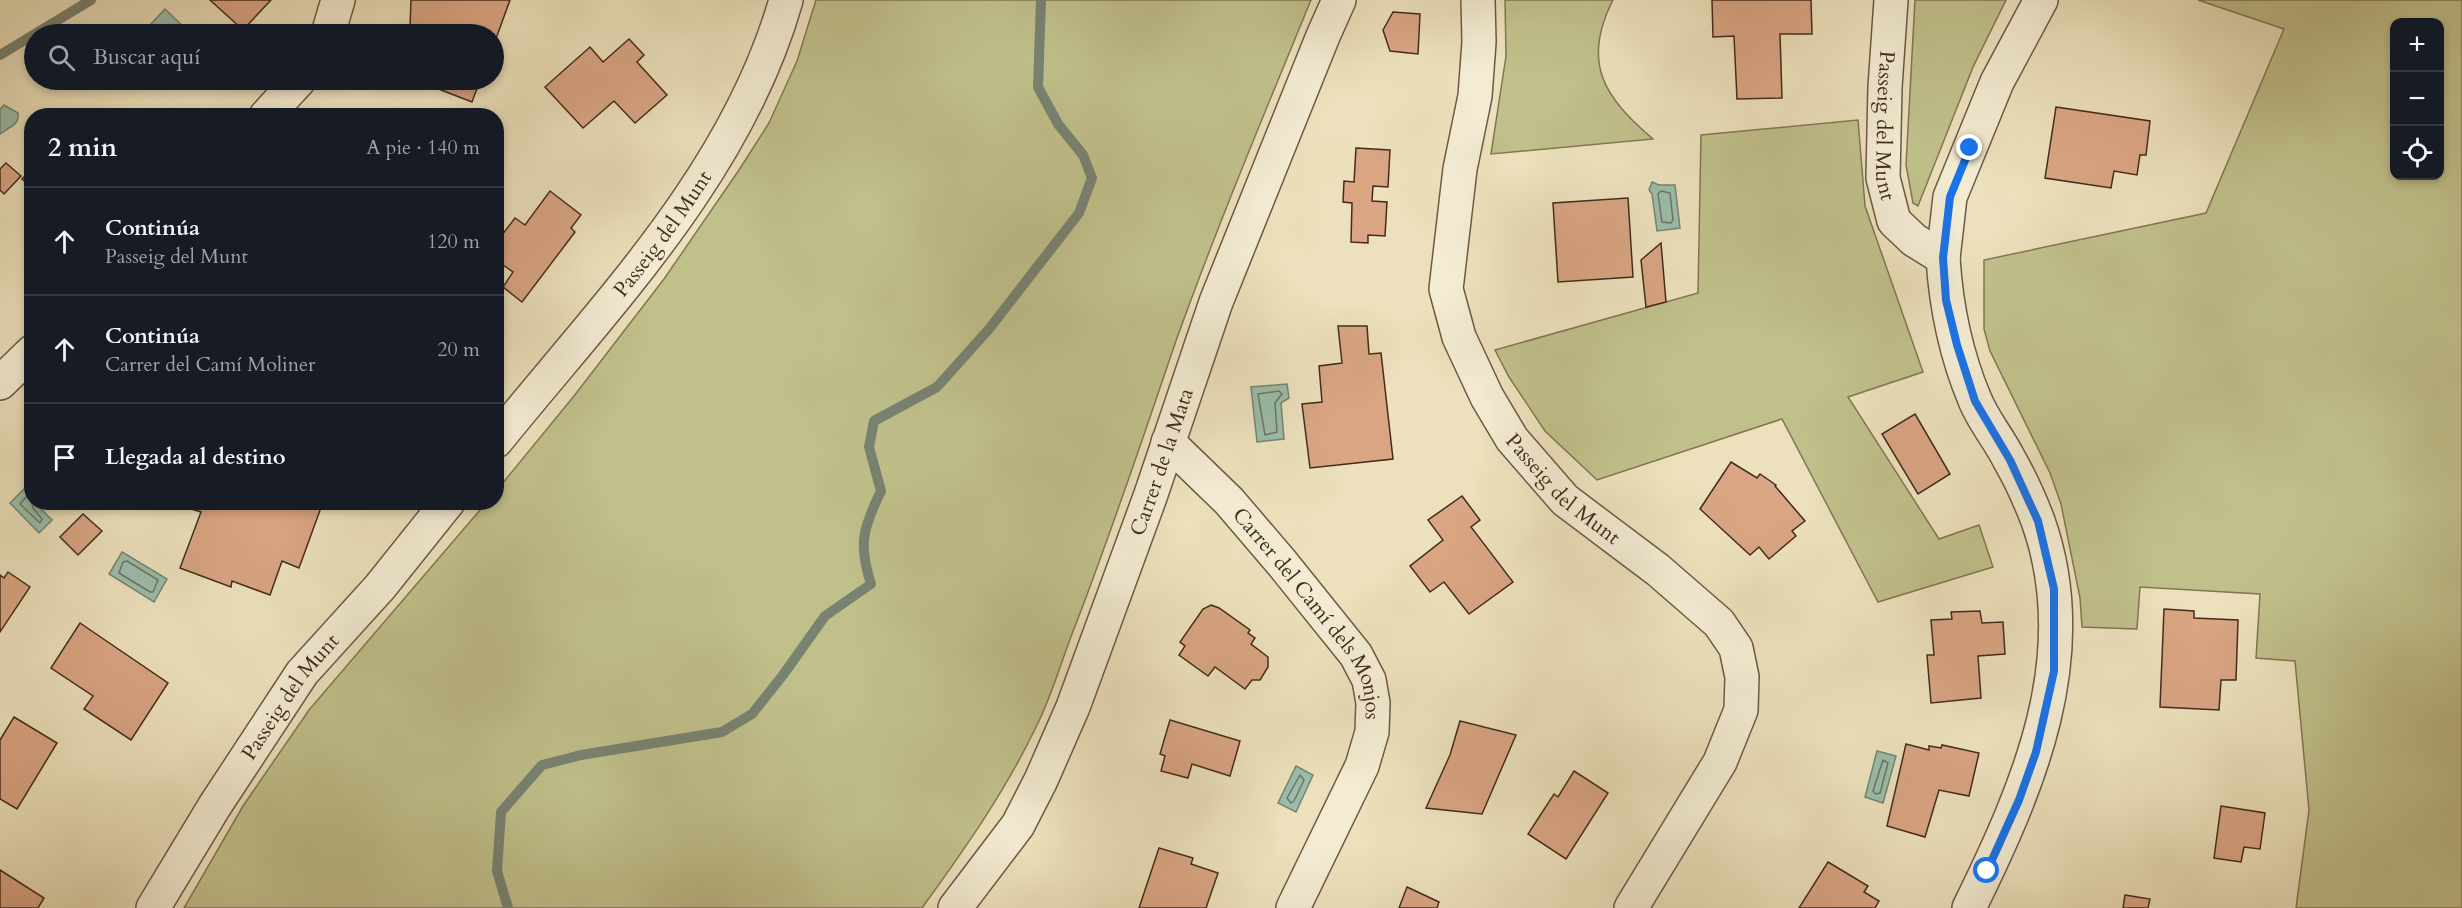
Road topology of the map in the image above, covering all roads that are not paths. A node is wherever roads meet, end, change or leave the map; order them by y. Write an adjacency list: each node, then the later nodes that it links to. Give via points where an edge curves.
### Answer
1 (338, 0): 7 (street)
2 (786, 0): 13 (street, Passeig del Munt, via 741,111 694,189 641,268)
3 (1340, 0): 14 (street, Carrer de la Mata, via 1216,302)
4 (1478, 0): 19 (street, Passeig del Munt, via 1475,96 1460,169 1446,289 1459,337 1512,440 1564,500 1658,570 1719,623 1736,648 1742,677 1741,710 1720,762)
5 (1891, 0): 10 (street, Passeig del Munt, via 1883,178 1894,221 1914,240)
6 (2041, 0): 10 (street, via 1997,81 1950,197)
7 (331, 24)
8 (290, 90): 9 (street)
9 (273, 108)
10 (1943, 258): 20 (street, via 1946,300 1975,401 2010,460 2038,521 2054,589 2054,671 2036,752 2019,800)
11 (24, 360): 12 (street)
12 (0, 383)
13 (504, 431)
14 (1168, 442): 17 (street, Carrer de la Mata, via 1073,707 1041,780 1018,825); 18 (street, Carrer del Camí dels Monjos, via 1229,501 1312,598 1356,655 1369,680 1372,732 1362,766)
15 (442, 510): 16 (street, Passeig del Munt, via 380,587 302,673)
16 (153, 908)
17 (955, 908)
18 (1293, 908)
19 (1631, 908)
20 (1969, 908)

